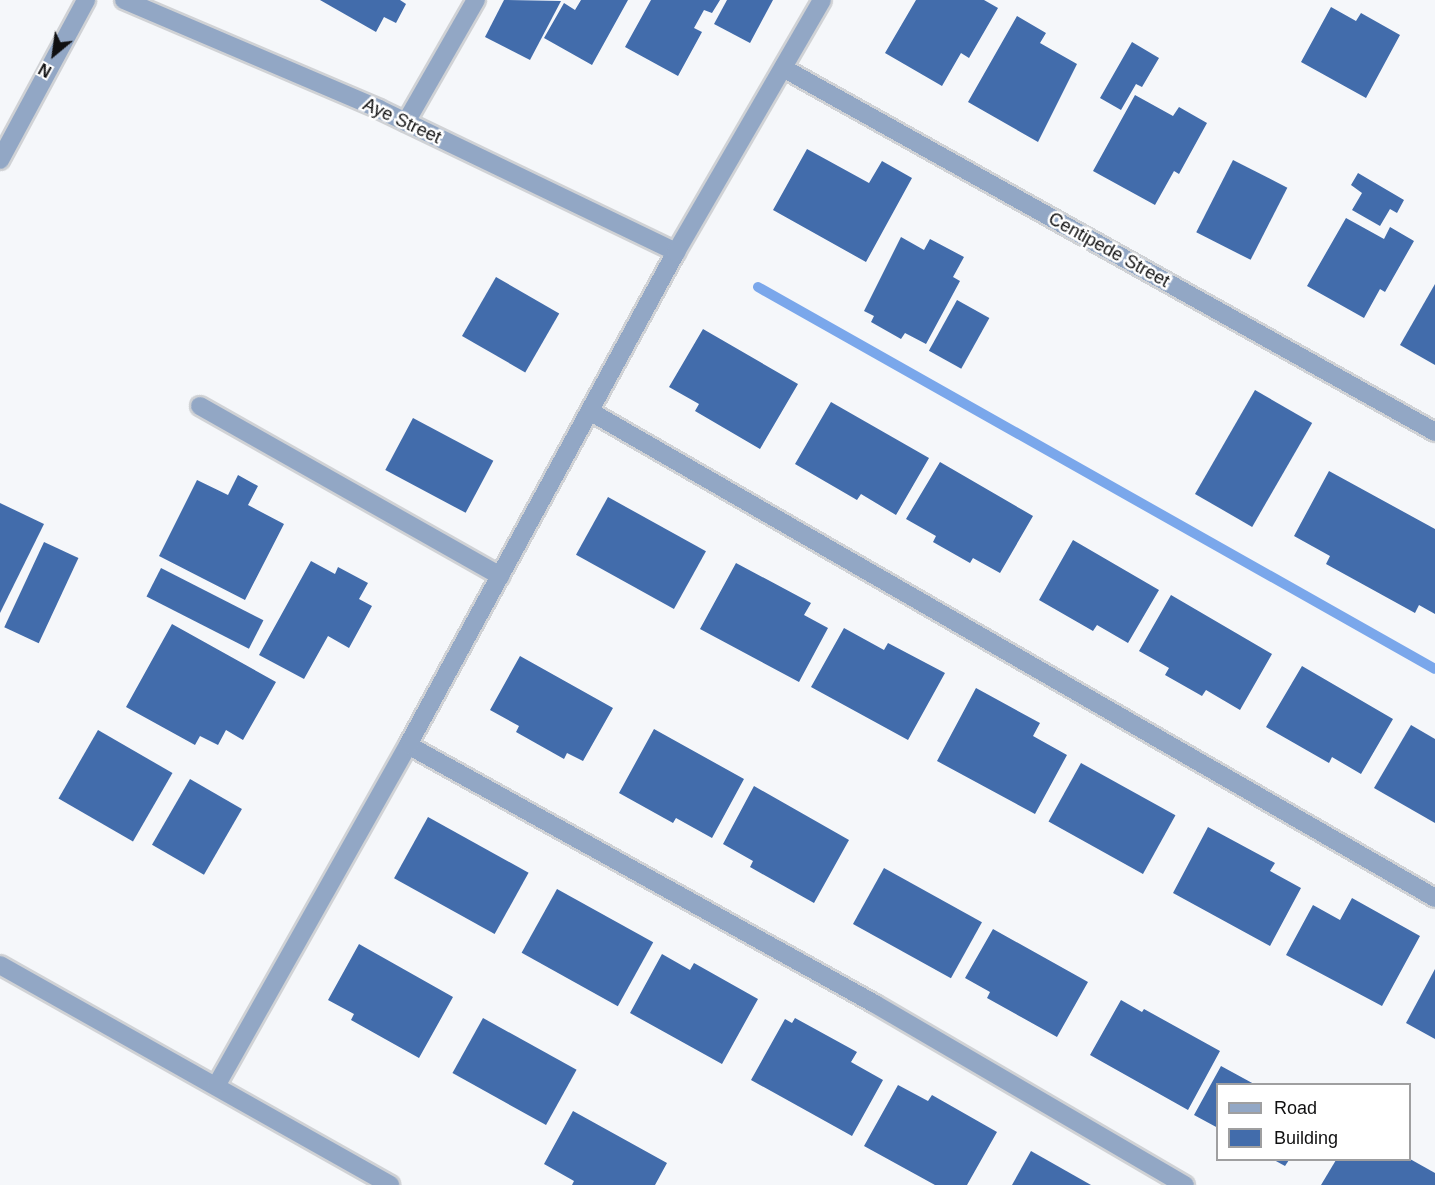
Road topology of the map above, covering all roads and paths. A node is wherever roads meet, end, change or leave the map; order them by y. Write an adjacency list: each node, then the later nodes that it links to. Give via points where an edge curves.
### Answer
1 (86, 0): 7 (street)
2 (124, 0): 6 (street, Aye Street)
3 (476, 0): 6 (street)
4 (822, 0): 5 (street)
5 (783, 68): 8 (street); 11 (street, Centipede Street)
6 (406, 122): 8 (street, Aye Street)
7 (0, 160)
8 (676, 252): 10 (street)
9 (200, 406): 12 (street)
10 (591, 412): 12 (street); 14 (street)
11 (1435, 432)
12 (500, 576): 13 (street)
13 (408, 745): 16 (street); 18 (street, via 874,1004)
14 (1435, 898)
15 (0, 965): 16 (street)
16 (216, 1086): 17 (street)
17 (390, 1185)
18 (1185, 1185)

